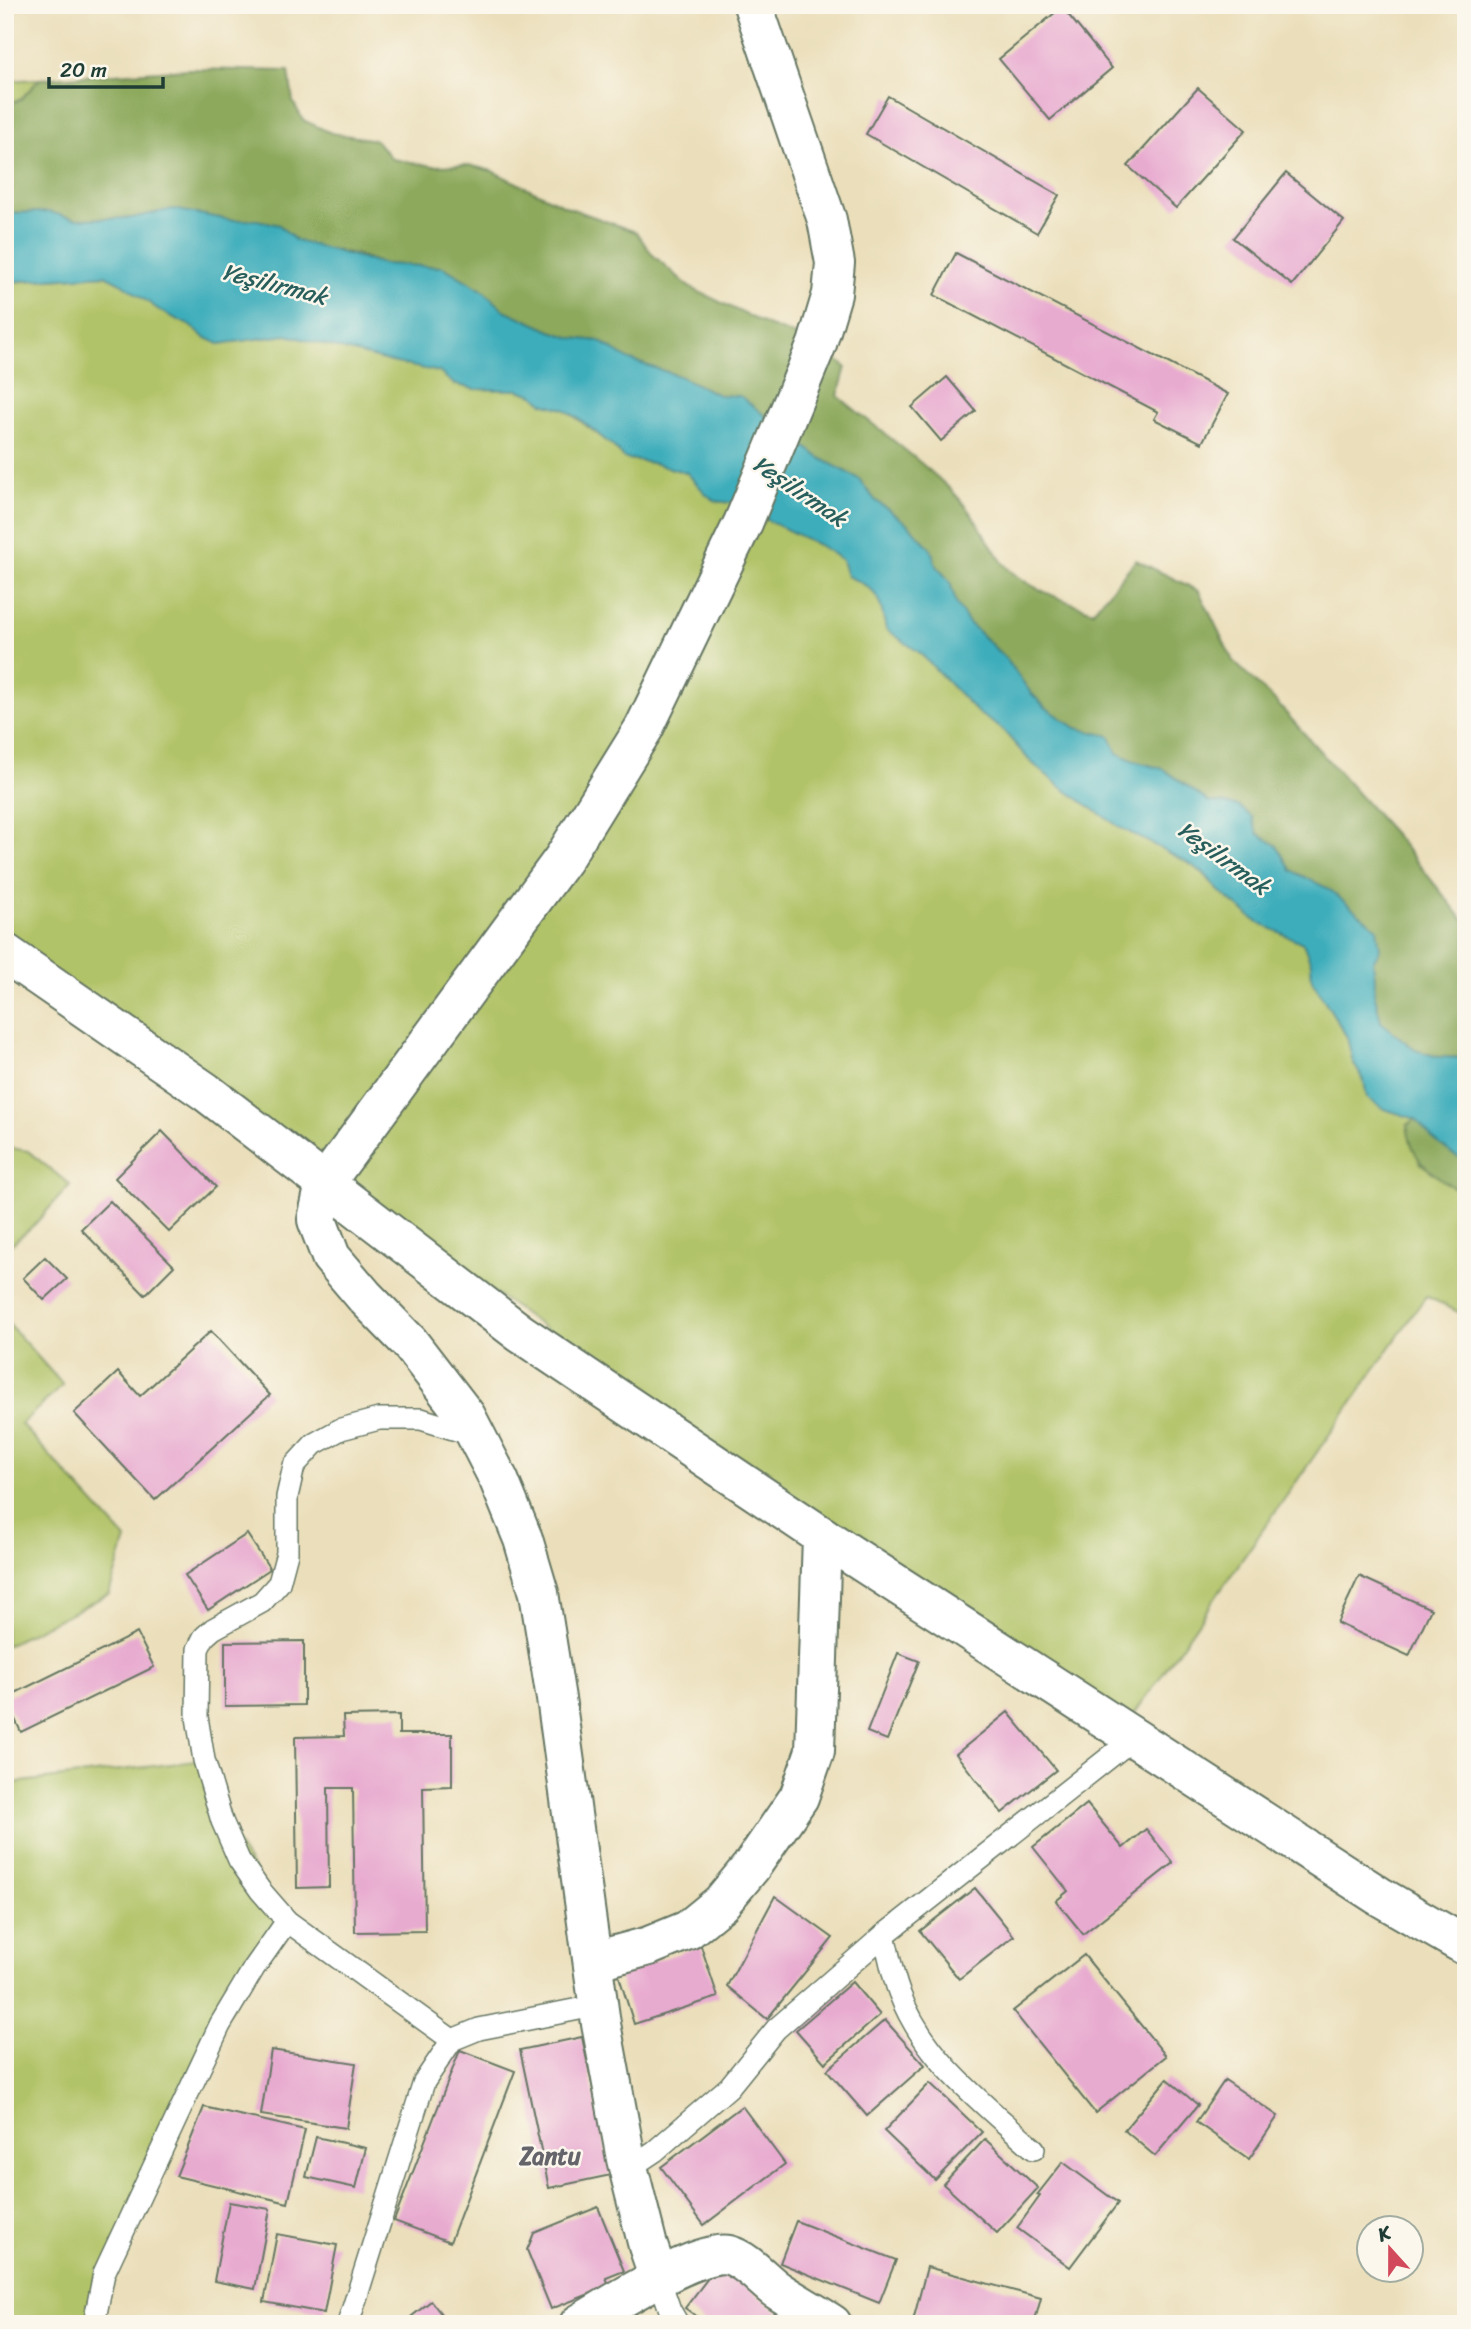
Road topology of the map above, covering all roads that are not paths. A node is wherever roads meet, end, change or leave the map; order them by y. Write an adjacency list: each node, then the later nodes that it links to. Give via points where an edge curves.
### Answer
1 (753, 5): 3 (street, via 827,220 835,263 832,294 817,344 743,523 644,728 563,859)
2 (5, 953): 3 (street, via 206,1092)
3 (325, 1183): 4 (street, via 317,1220 331,1256 409,1342); 5 (street, via 520,1333)
4 (476, 1436): 7 (lane, via 421,1419 379,1419 341,1429 314,1444 293,1466 287,1497 287,1553 279,1583 262,1602 213,1629 198,1649 197,1717 222,1821 239,1860); 10 (street, via 523,1539 538,1593)
5 (822, 1536): 6 (street); 10 (street, via 816,1751 799,1797 721,1903 688,1930)
6 (1134, 1738): 8 (lane); 9 (street, via 1379,1896)
7 (287, 1921): 12 (lane); 16 (lane, via 220,2025 104,2273)
8 (884, 1935): 13 (lane, via 899,1992 919,2034 951,2075); 14 (lane, via 776,2029 729,2087)
9 (1466, 1946)
10 (594, 1961): 11 (street)
11 (599, 2005): 12 (lane, via 479,2029); 14 (street)
12 (452, 2040): 17 (lane, via 424,2081)
13 (1034, 2149)
14 (628, 2169): 15 (street)
15 (659, 2278): 18 (street); 19 (lane); 20 (street, via 705,2258 729,2255)
16 (94, 2324)
17 (348, 2324)
18 (579, 2324)
19 (678, 2324)
20 (832, 2324)

